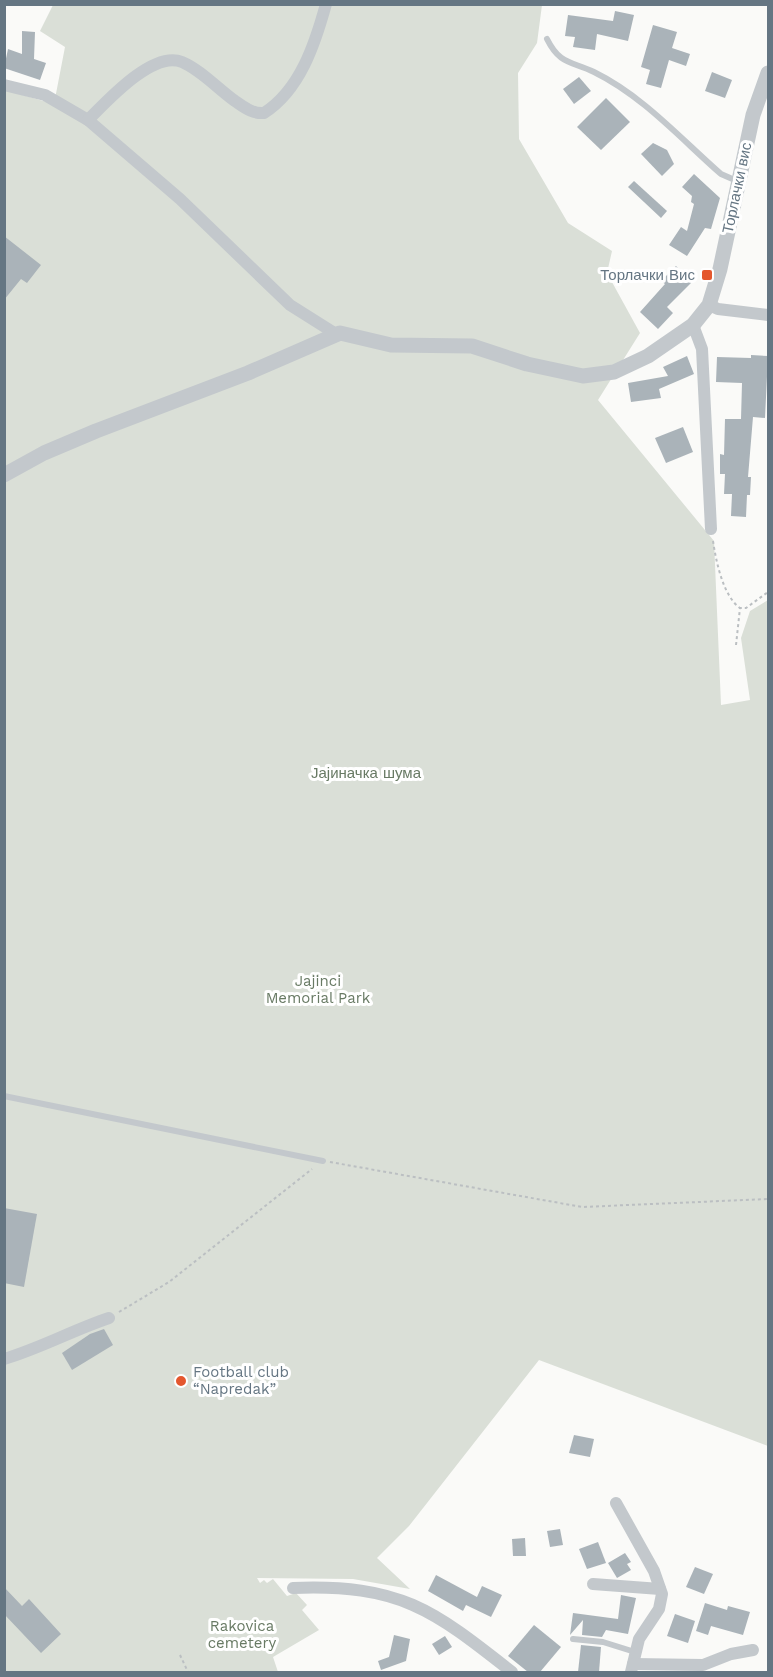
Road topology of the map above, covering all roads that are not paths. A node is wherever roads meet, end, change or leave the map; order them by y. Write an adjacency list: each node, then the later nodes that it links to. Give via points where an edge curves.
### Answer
1 (326, 4): 5 (street, via 304,67 276,105 264,113 249,110 185,63 169,60 157,62 136,77)
2 (547, 39): 6 (lane, via 562,61 592,71 630,93 721,174)
3 (768, 73): 6 (street, Торлачки вис)
4 (4, 85): 5 (street, via 45,95)
5 (88, 120): 10 (street, via 180,199 290,305)
6 (737, 181): 7 (street, Торлачки вис)
7 (709, 305): 8 (street); 9 (street, Торлачки вис)
8 (768, 315)
9 (693, 325): 10 (street, Торлачки вис, via 630,366 598,376 527,364 472,346 391,345); 12 (street, via 702,349)
10 (336, 334): 11 (street, via 44,453)
11 (4, 475)
12 (711, 530)
13 (4, 1096): 14 (lane)
14 (323, 1161)
15 (109, 1318): 16 (street)
16 (4, 1359)
17 (616, 1503): 20 (street)
18 (593, 1584): 20 (street)
19 (293, 1588): 24 (street, via 358,1589 402,1599 437,1615)
20 (660, 1589): 23 (street, via 659,1609 639,1639)
21 (573, 1639): 23 (lane, via 603,1642)
22 (753, 1650): 23 (street, via 703,1665)
23 (633, 1663)
24 (512, 1672)

